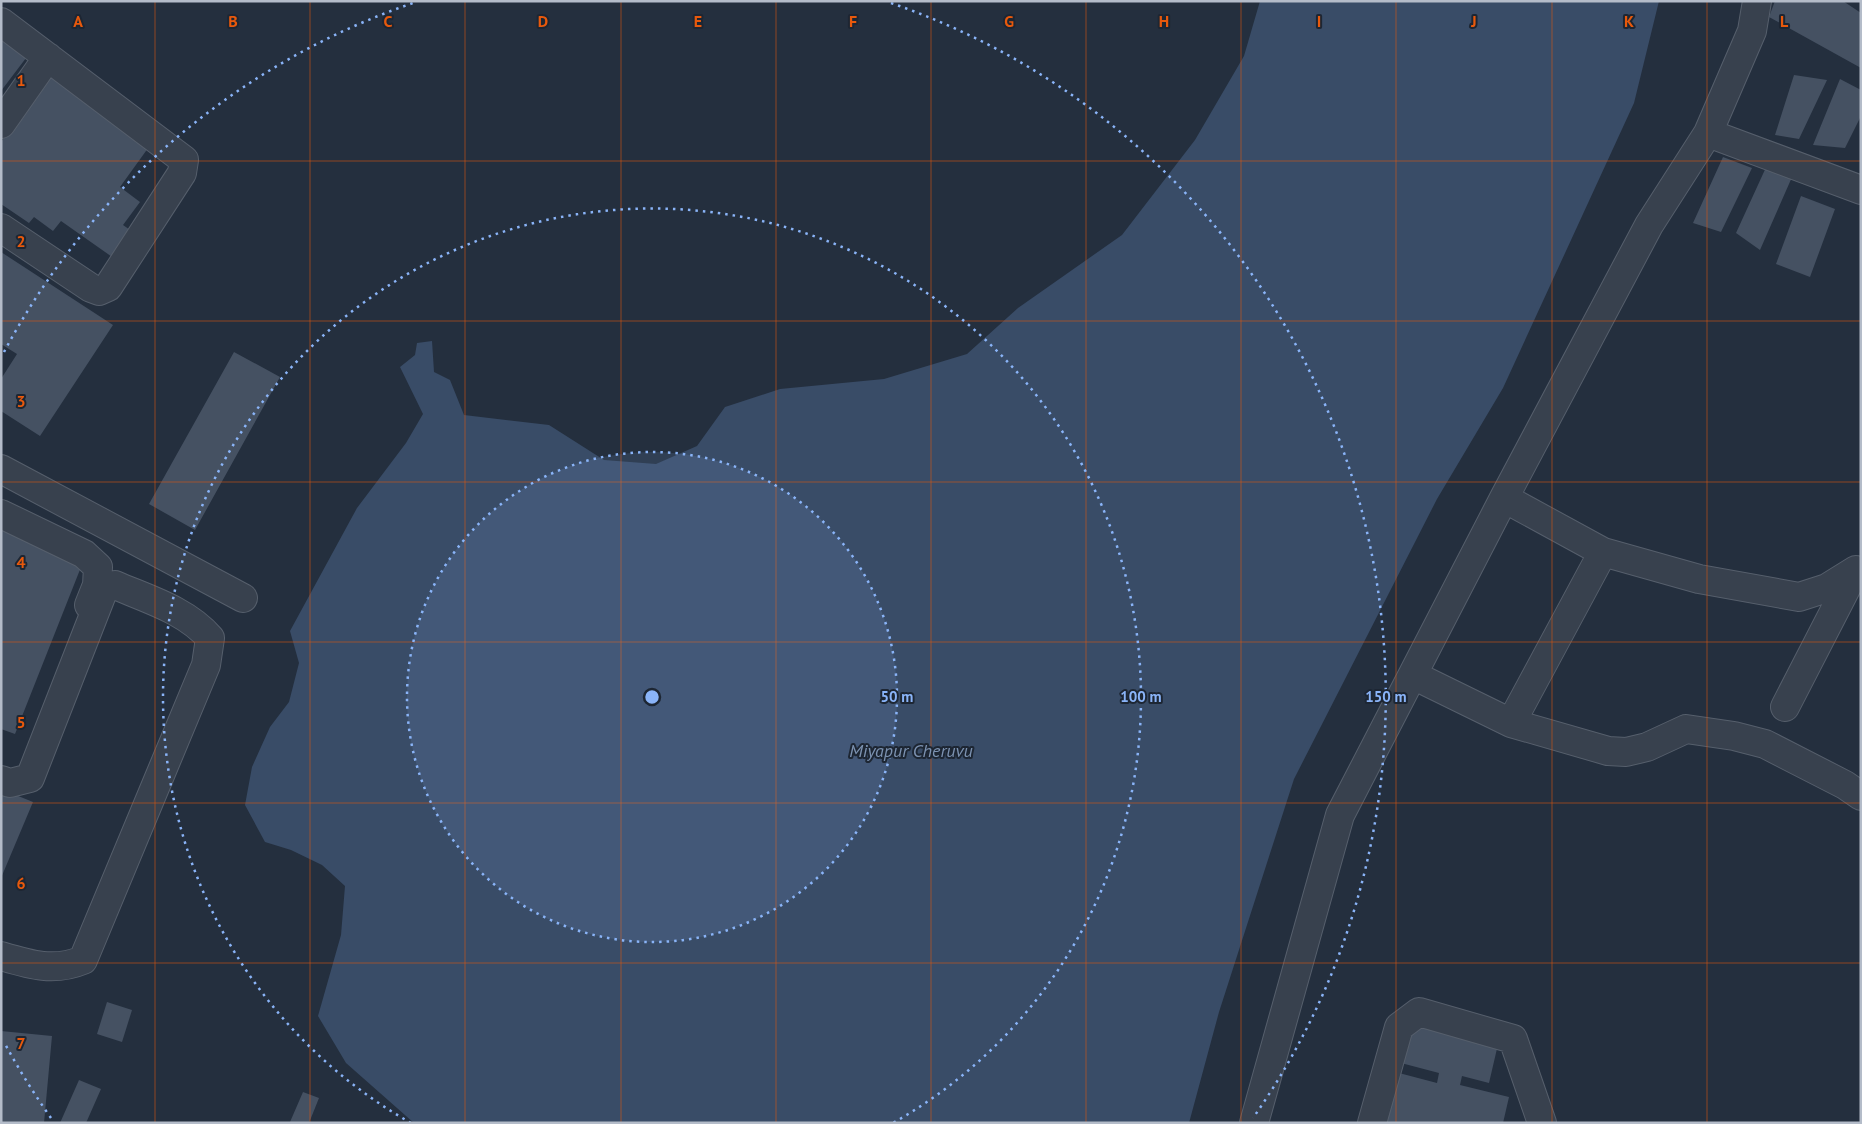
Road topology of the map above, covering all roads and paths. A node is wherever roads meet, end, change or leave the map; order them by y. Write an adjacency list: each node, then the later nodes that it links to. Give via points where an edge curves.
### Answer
1 (1757, 1): 5 (street, via 1752,31)
2 (1, 22): 3 (street)
3 (48, 57): 4 (street); 7 (street, via 177,153 184,160 182,173 108,287 99,291)
4 (1, 124)
5 (1708, 132): 6 (street); 9 (street, via 1649,225)
6 (1861, 190)
7 (1, 228)
8 (1, 469): 13 (street)
9 (1504, 498): 11 (street); 14 (street)
10 (1, 514): 17 (street, via 84,554 98,567 97,585 26,755 17,766)
11 (1603, 552): 12 (street, via 1699,579 1799,597 1828,588); 16 (street)
12 (1859, 567): 15 (street)
13 (243, 598)
14 (1413, 675): 16 (street); 21 (street, via 1340,815)
15 (1785, 707)
16 (1511, 723): 19 (street, via 1608,751 1626,752 1647,747 1686,730 1734,736 1765,744)
17 (1, 773)
18 (1, 780): 20 (street, via 10,783 30,778 104,589 115,584 182,615 210,638 206,665 84,960 66,967 25,964)
19 (1861, 796)
20 (1, 956)
21 (1254, 1123)
22 (1372, 1123): 23 (street, via 1399,1027 1419,1012 1513,1039)
23 (1542, 1123)

